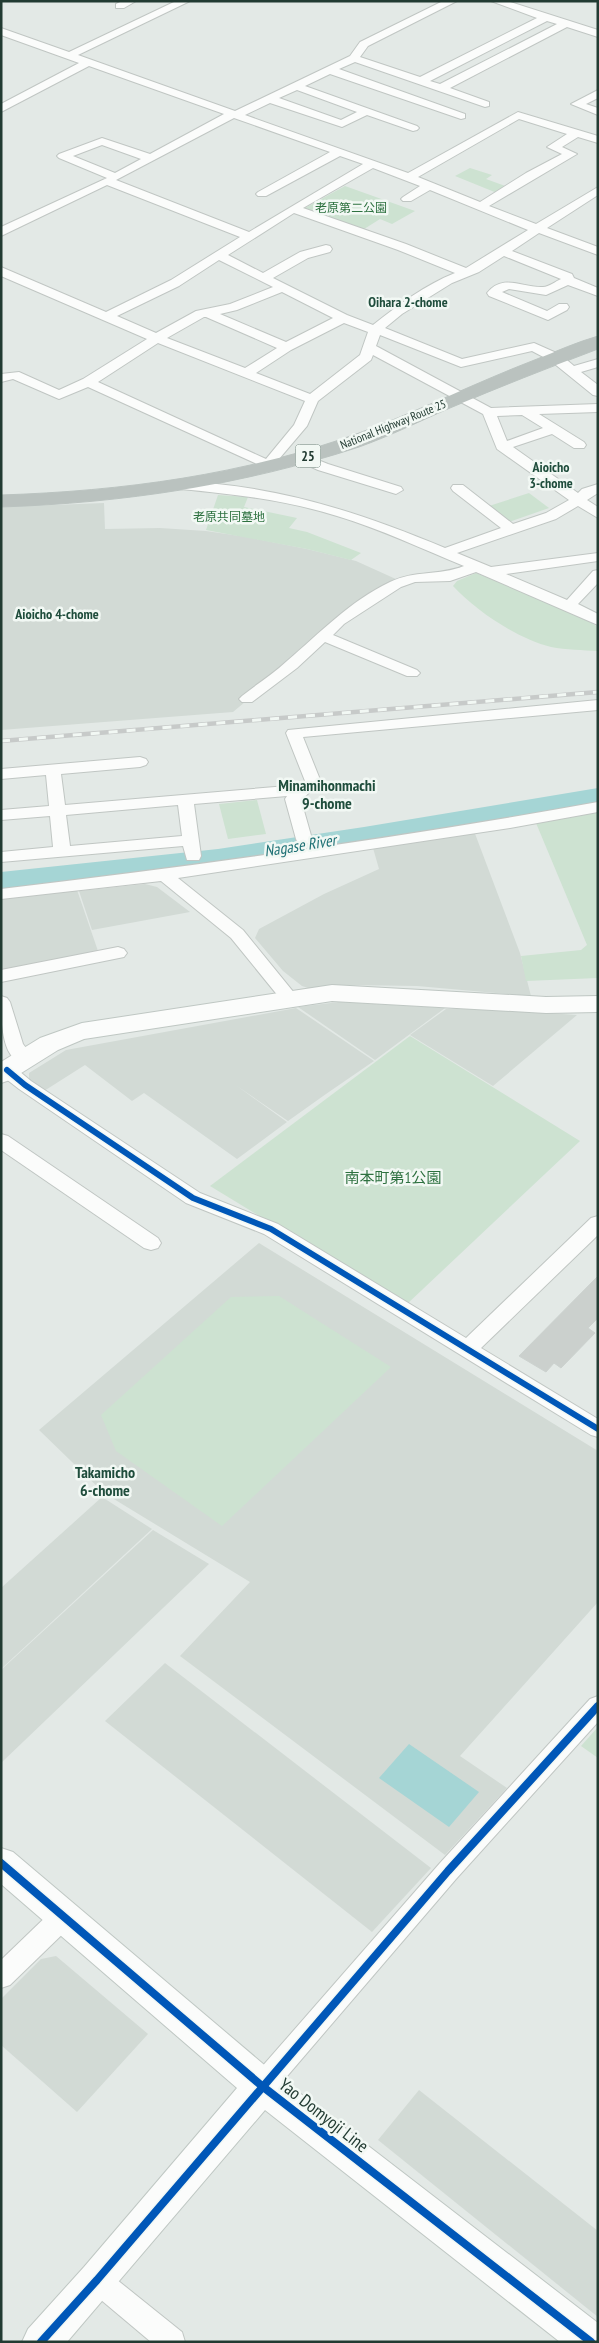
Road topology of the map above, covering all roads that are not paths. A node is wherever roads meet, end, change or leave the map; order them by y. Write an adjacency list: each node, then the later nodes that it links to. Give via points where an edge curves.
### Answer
1 (131, 1): 5 (street)
2 (452, 1): 11 (street, via 364,44)
3 (496, 1): 6 (street)
4 (181, 2): 10 (street)
5 (120, 6)
6 (544, 18): 7 (street); 14 (street)
7 (565, 24): 9 (street); 16 (street)
8 (1, 31): 10 (street)
9 (597, 33)
10 (70, 55): 12 (street)
11 (354, 58): 13 (street); 14 (street)
12 (88, 62): 20 (street); 23 (street)
13 (330, 70): 15 (street); 24 (street)
14 (421, 82): 16 (street)
15 (296, 86): 18 (street); 21 (street)
16 (441, 88): 19 (street)
17 (598, 93): 22 (street, via 576,104)
18 (270, 98): 21 (street, via 342,124); 23 (street)
19 (485, 104)
20 (1, 108)
21 (367, 111): 25 (street)
22 (598, 112)
23 (234, 114): 28 (street); 29 (street)
24 (461, 116)
25 (413, 128)
26 (578, 133): 27 (street); 31 (street, via 518,115); 40 (street, via 553,147 571,154)
27 (598, 140)
28 (338, 152): 30 (street); 32 (street)
29 (150, 158): 29 (street, via 102,140 63,156 116,177)
30 (372, 164): 31 (street); 36 (street)
31 (409, 177): 33 (street)
32 (282, 183): 35 (street); 36 (street)
33 (430, 185): 38 (street); 40 (street)
34 (598, 190): 37 (street)
35 (262, 194)
36 (317, 196): 41 (street)
37 (585, 198): 39 (street); 42 (street)
38 (407, 199)
39 (598, 202)
40 (481, 206): 42 (street)
41 (293, 210): 44 (street); 50 (street)
42 (537, 229): 46 (street); 47 (street)
43 (1, 232): 44 (street, via 107,181)
44 (249, 236): 48 (street)
45 (326, 249): 51 (street, via 304,255)
46 (598, 251)
47 (502, 252): 50 (street); 52 (street, via 568,277)
48 (220, 256): 51 (street); 58 (street, via 175,283)
49 (1, 271): 58 (street)
50 (468, 272): 53 (street); 60 (street, via 431,290)
51 (265, 277): 54 (street)
52 (568, 280): 53 (street, via 546,291); 55 (street)
53 (504, 285): 56 (street, via 493,293 548,316)
54 (285, 287): 57 (street, via 233,307); 59 (street)
55 (598, 292)
56 (562, 307)
57 (206, 312): 61 (street); 63 (street)
58 (107, 316): 61 (street)
59 (343, 318): 60 (street); 63 (street)
60 (376, 329): 64 (street); 66 (street, via 461,363 534,347)
61 (158, 338): 67 (street); 69 (street)
62 (598, 342): 66 (highway, National Highway Route 25 / 25)
63 (286, 347): 67 (street)
64 (370, 348): 71 (street); 72 (street, via 366,357)
65 (598, 363): 66 (street)
66 (564, 365): 70 (street); 71 (highway, National Highway Route 25 / 25)
67 (247, 373): 72 (street)
68 (1, 378): 69 (street, via 14,375 59,395)
69 (88, 382): 80 (street)
70 (598, 392)
71 (459, 397): 75 (street); 79 (highway, National Highway Route 25 / 25, via 355,442)
72 (312, 399): 80 (street, via 300,426)
73 (598, 408): 74 (street)
74 (525, 411): 75 (street); 76 (street)
75 (488, 412): 78 (street)
76 (553, 429): 77 (street); 78 (street)
77 (579, 445)
78 (502, 446): 87 (street)
79 (304, 458): 80 (highway, National Highway Route 25 / 25); 82 (street)
80 (270, 466): 83 (highway, National Highway Route 25 / 25)
81 (385, 469): 82 (street)
82 (374, 483): 86 (street)
83 (180, 485): 88 (highway, National Highway Route 25 / 25, via 121,494); 91 (street, via 244,491 340,512)
84 (458, 488): 90 (street)
85 (598, 488): 87 (street)
86 (396, 490)
87 (579, 500): 89 (street); 90 (street, via 551,516)
88 (1, 501)
89 (598, 514)
90 (512, 530): 91 (street)
91 (444, 553): 93 (street)
92 (598, 557): 93 (street)
93 (481, 570): 96 (street); 98 (street, via 450,577 414,578 396,584 339,622)
94 (598, 574): 95 (street)
95 (593, 588): 96 (street)
96 (569, 606): 97 (street)
97 (598, 621)
98 (324, 636): 99 (street); 100 (street)
99 (412, 673)
100 (248, 700)
101 (598, 705): 105 (street, via 294,732 313,782)
102 (140, 762): 103 (street)
103 (53, 769): 104 (street); 108 (street)
104 (1, 774)
105 (303, 790): 106 (street); 110 (street, via 293,799)
106 (185, 800): 108 (street); 111 (street)
107 (598, 807): 114 (street)
108 (57, 810): 109 (street); 112 (street)
109 (1, 815)
110 (304, 839)
111 (192, 848): 112 (street)
112 (62, 851): 113 (street)
113 (1, 857)
114 (164, 875): 115 (street); 118 (street, via 237,934)
115 (1, 894)
116 (118, 953): 117 (street)
117 (1, 976)
118 (289, 998): 120 (street, via 363,993 546,1005); 121 (street, via 82,1031 60,1037)
119 (1, 1002): 121 (street, via 15,1046)
120 (598, 1004)
121 (11, 1067): 125 (street, via 25,1085 193,1198 271,1229)
122 (1, 1141): 124 (street)
123 (598, 1223): 125 (street)
124 (151, 1243)
125 (467, 1349): 126 (street)
126 (598, 1429)
127 (598, 1706): 131 (street)
128 (1, 1863): 129 (street, Yao Domyoji Line)
129 (64, 1916): 130 (street); 131 (street, Yao Domyoji Line)
130 (1, 1977)
131 (262, 2086): 132 (street); 135 (street, Yao Domyoji Line)
132 (97, 2280): 133 (street); 134 (street)
133 (41, 2342)
134 (172, 2342)
135 (591, 2342)

